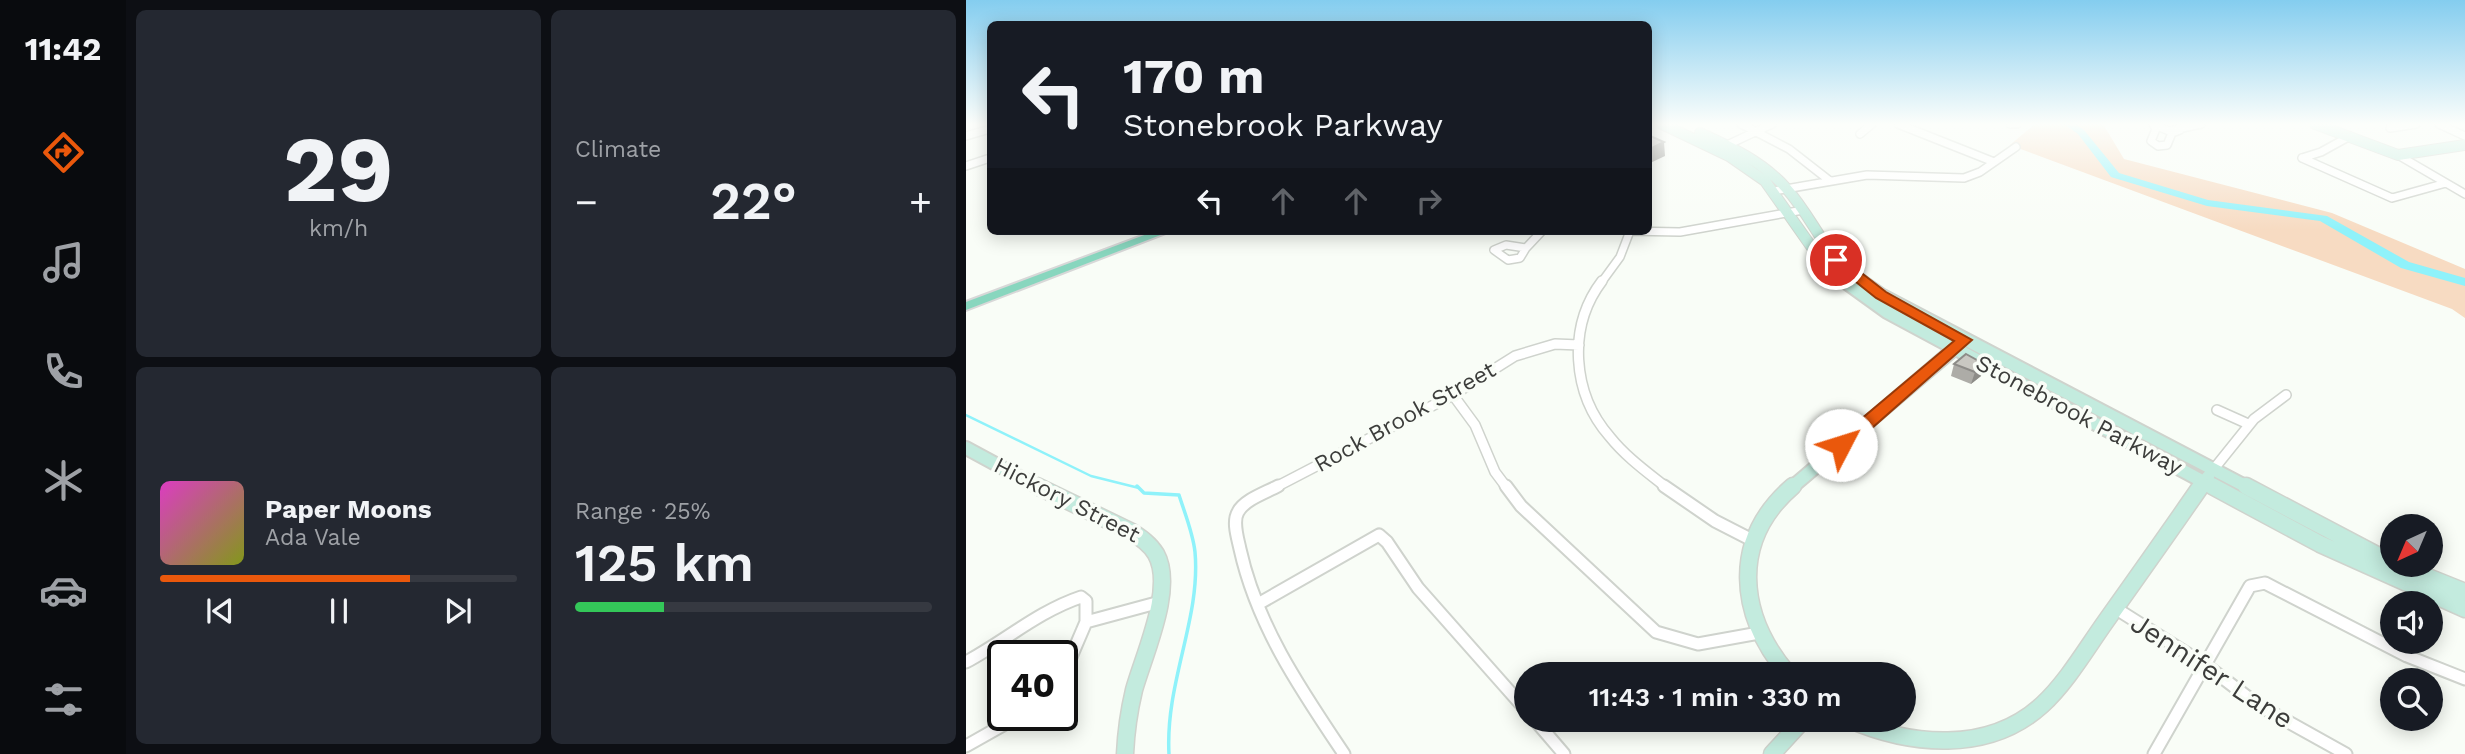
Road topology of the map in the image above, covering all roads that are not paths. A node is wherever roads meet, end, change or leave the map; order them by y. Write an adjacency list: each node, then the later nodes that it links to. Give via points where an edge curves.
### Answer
1 (986, 159): 10 (street)
2 (1737, 159): 14 (main road, Stonebrook Parkway)
3 (1752, 159): 13 (main road, Stonebrook Parkway)
4 (1803, 159): 11 (street)
5 (1987, 159): 9 (street)
6 (1998, 159): 9 (street)
7 (2305, 159): 12 (street, via 2392,198)
8 (2405, 159): 12 (street)
9 (1994, 162): 11 (street, via 1964,178 1867,174)
10 (966, 166)
11 (1830, 181): 13 (street)
12 (2446, 183): 15 (street)
13 (1787, 188): 14 (street); 16 (main road, Stonebrook Parkway)
14 (1774, 191): 17 (main road, Stonebrook Parkway)
15 (2465, 194)
16 (1803, 210): 17 (street); 24 (main road, Stonebrook Parkway)
17 (1790, 212): 18 (street, via 1679,232); 24 (main road, Stonebrook Parkway, via 1801,235)
18 (1652, 231)
19 (1128, 235): 25 (main road)
20 (1154, 235): 26 (main road)
21 (1538, 235): 23 (street)
22 (1628, 235): 28 (street, via 1620,261 1587,303)
23 (1526, 248)
24 (1843, 274): 27 (main road, Stonebrook Parkway, via 1887,312)
25 (966, 296)
26 (966, 306)
27 (1960, 344): 34 (main road, Stonebrook Parkway); 35 (main road, via 1776,501)
28 (1579, 345): 29 (street, Rock Brook Street, via 1555,344 1519,354); 35 (street, via 1584,395 1599,424 1628,454 1706,517)
29 (1453, 395): 40 (street, Rock Brook Street, via 1259,496 1238,512 1242,558); 44 (street, via 1475,425 1495,472 1521,506 1656,632 1698,644)
30 (2286, 395): 32 (street)
31 (2217, 410): 32 (street)
32 (2246, 423): 34 (street)
33 (966, 448): 39 (main road, Hickory Street, via 1146,539 1163,573)
34 (2209, 476): 36 (main road, Stonebrook Parkway); 41 (main road); 42 (main road, Stonebrook Parkway, via 2359,563)
35 (1754, 541): 44 (main road, via 1747,590)
36 (2380, 557)
37 (2430, 578): 38 (main road)
38 (2465, 592)
39 (1160, 602): 43 (street); 56 (main road, Hickory Street, via 1124,733)
40 (1258, 604): 50 (street, via 1379,535 1386,538 1401,567 1437,611); 57 (street, via 1281,655)
41 (2115, 608): 48 (street, Jennifer Lane); 54 (main road, via 2046,704 2018,725 1988,736 1940,742)
42 (2465, 609)
43 (1086, 622): 45 (street); 46 (street, via 1086,601 1082,597 1065,599)
44 (1759, 633): 47 (main road)
45 (1078, 641)
46 (966, 662)
47 (1777, 662)
48 (2207, 666): 49 (street, via 2250,586 2265,583 2407,656); 60 (street); 61 (street, Jennifer Lane, via 2258,705)
49 (2465, 679)
50 (1514, 697)
51 (992, 731): 55 (street)
52 (1545, 732): 58 (street)
53 (1792, 732): 59 (main road)
54 (1879, 732)
55 (966, 746)
56 (1125, 754)
57 (1344, 754)
58 (1564, 754)
59 (1772, 754)
60 (2154, 754)
61 (2346, 754)

